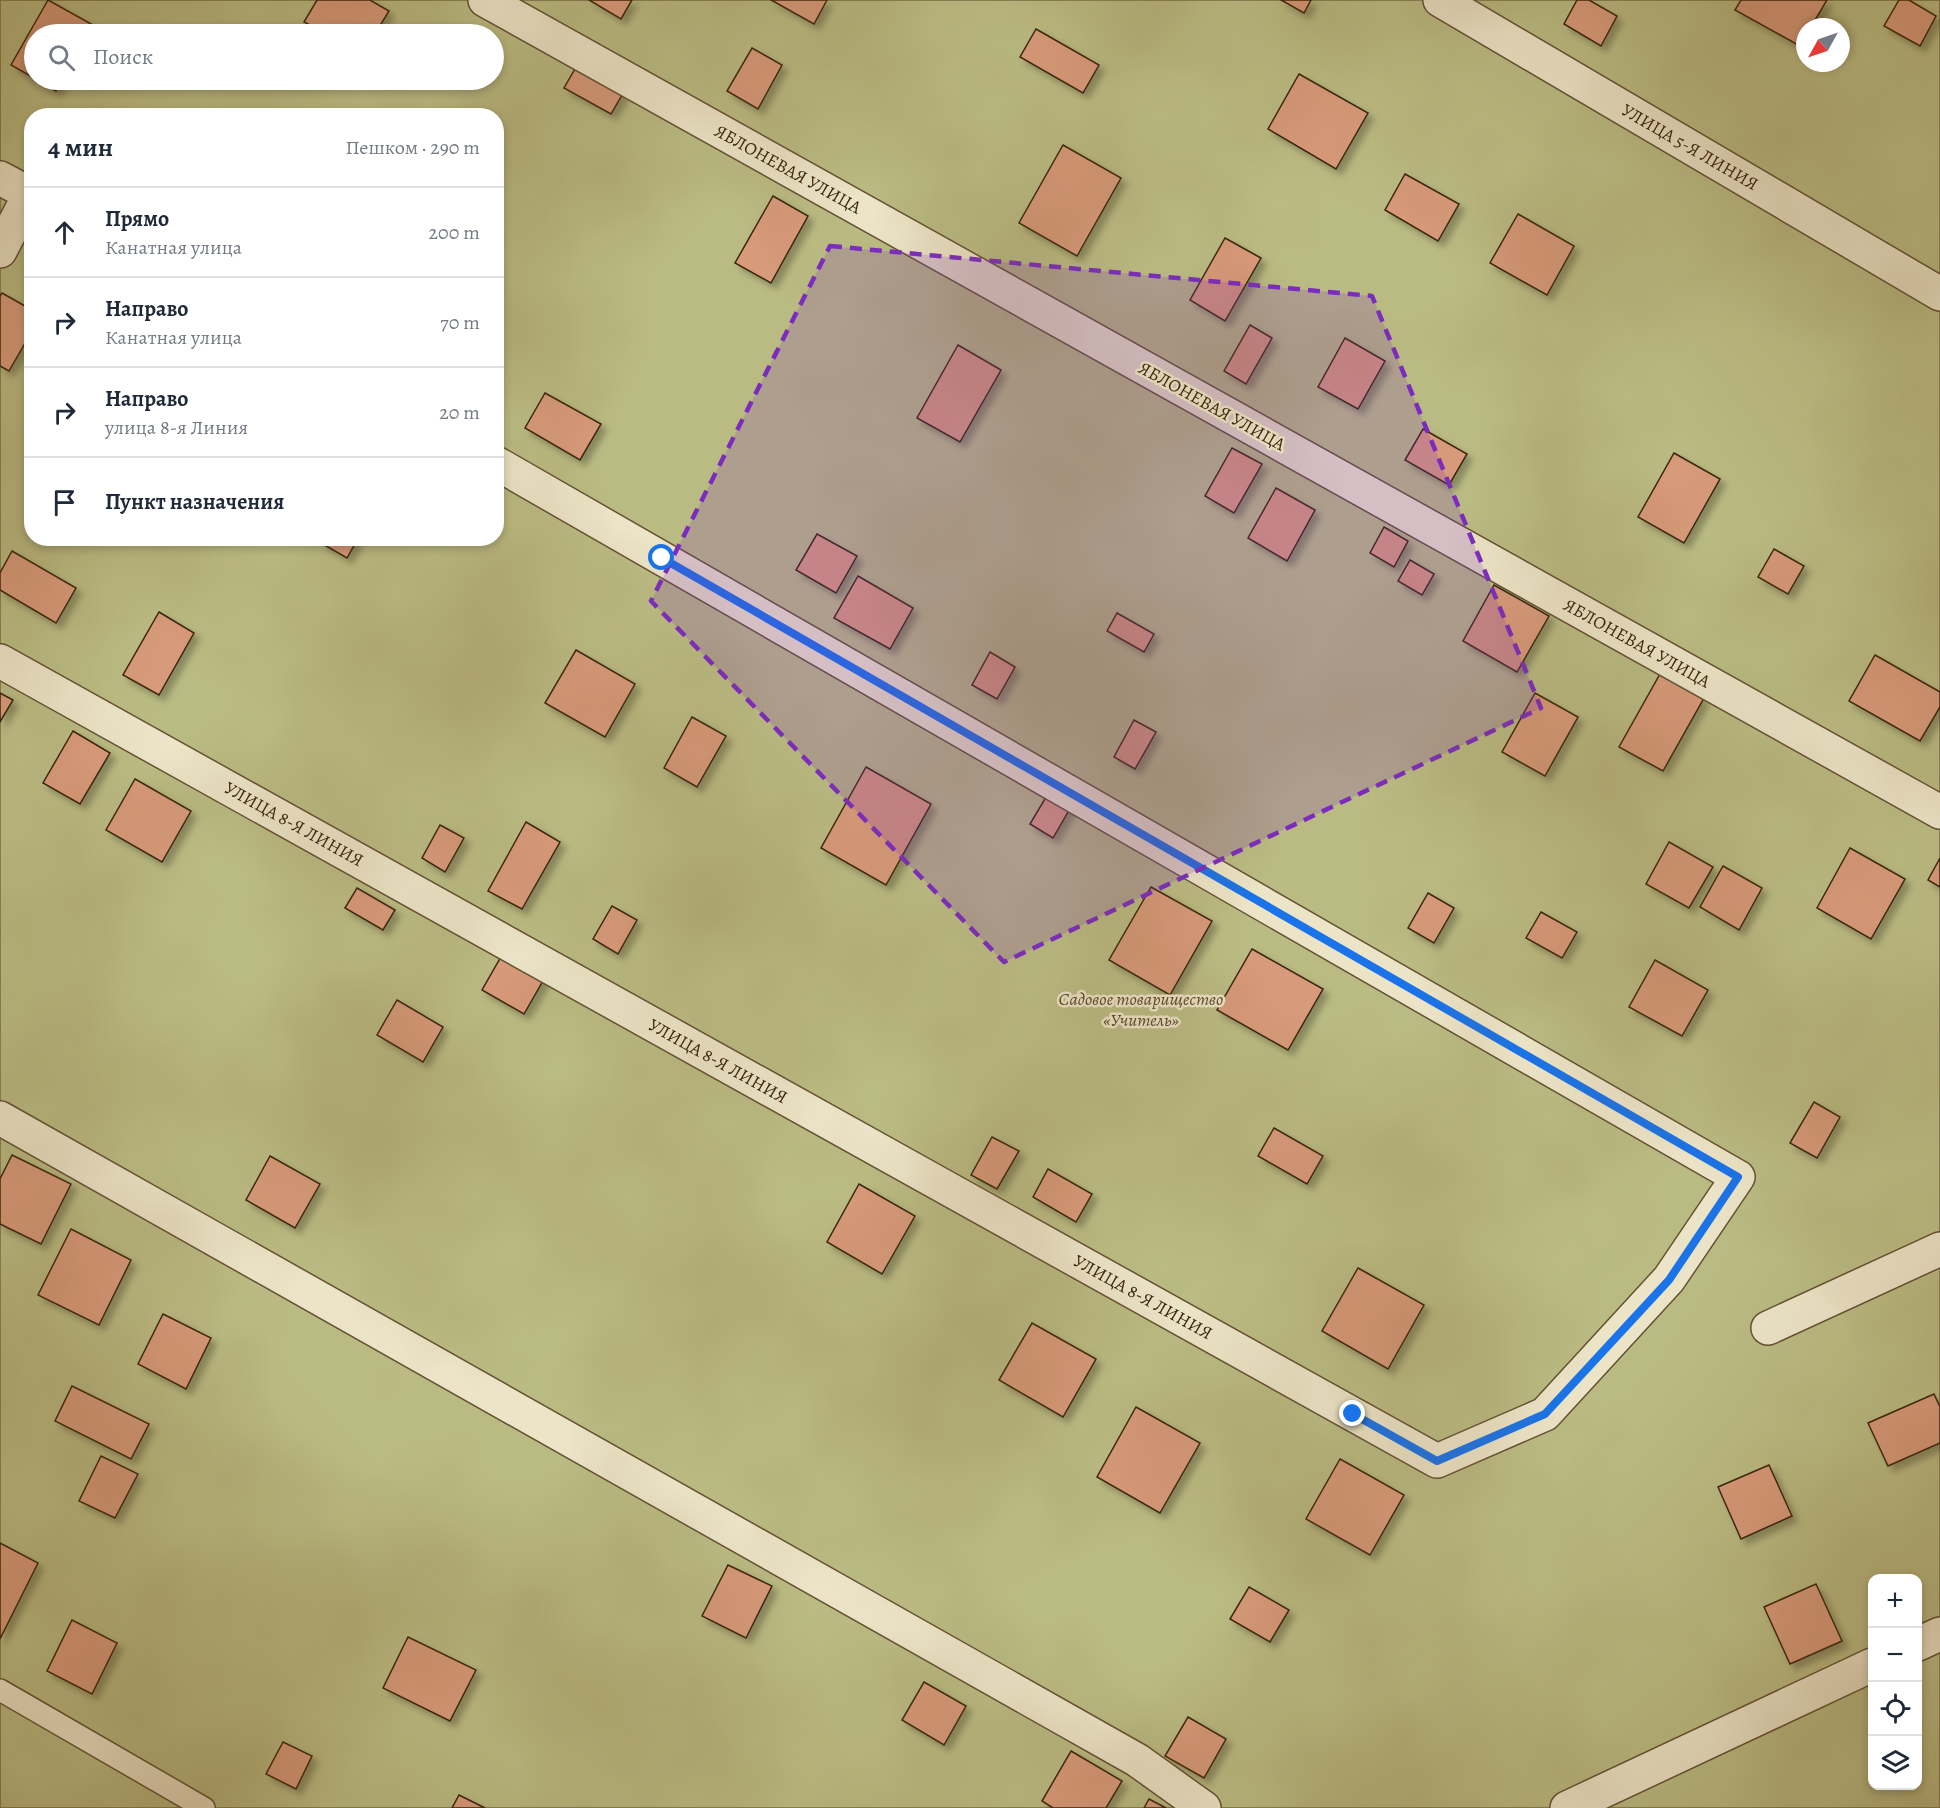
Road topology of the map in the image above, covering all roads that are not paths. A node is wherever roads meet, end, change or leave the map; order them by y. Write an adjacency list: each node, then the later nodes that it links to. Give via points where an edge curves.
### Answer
1 (485, 0): 10 (street, ЯБЛОНЕВАЯ УЛИЦА)
2 (1440, 0): 7 (street, УЛИЦА 5-Я ЛИНИЯ)
3 (0, 178): 4 (street)
4 (24, 191)
5 (24, 208): 6 (street)
6 (0, 251)
7 (1940, 294)
8 (504, 468): 9 (street, УЛИЦА 8-Я ЛИНИЯ, via 1738,1177 1669,1280 1545,1414 1437,1461)
9 (0, 661)
10 (1940, 812)
11 (0, 1118): 19 (street, via 1137,1760)
12 (1940, 1250): 13 (street)
13 (1768, 1328)
14 (1940, 1634): 15 (street)
15 (1922, 1642)
16 (1868, 1667): 20 (street)
17 (0, 1690): 18 (lane)
18 (204, 1808)
19 (1204, 1808)
20 (1567, 1808)

